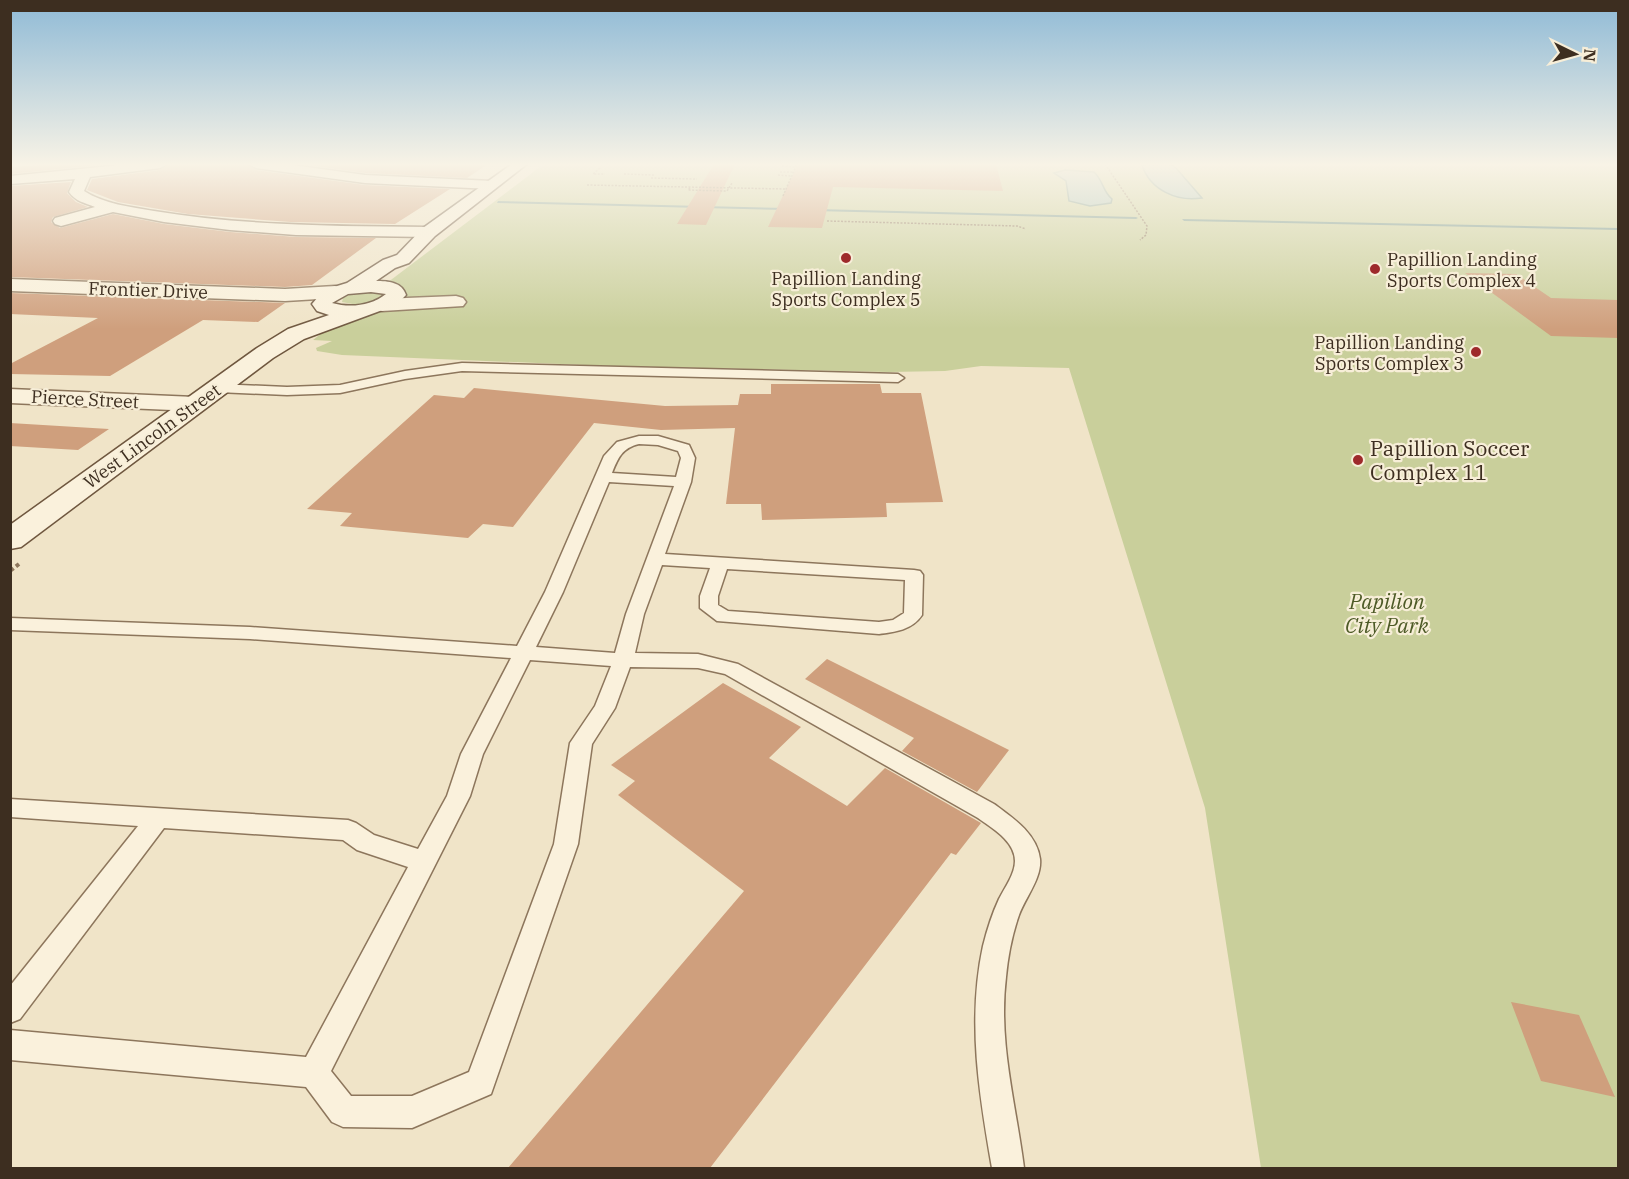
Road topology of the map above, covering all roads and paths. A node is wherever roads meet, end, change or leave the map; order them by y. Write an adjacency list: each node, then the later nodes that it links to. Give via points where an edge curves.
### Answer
1 (68, 219): 5 (street)
2 (177, 219): 8 (street, via 235,226)
3 (446, 219): 8 (street, West Lincoln Street)
4 (1141, 219): 9 (path, via 1146,235)
5 (61, 221)
6 (827, 221): 7 (path)
7 (1026, 229)
8 (429, 232): 10 (street, West Lincoln Street)
9 (1140, 240)
10 (403, 259): 12 (street, West Lincoln Street, via 405,264); 13 (street, West Lincoln Street)
11 (10, 285): 13 (street, Frontier Drive)
12 (389, 295): 13 (street); 14 (street)
13 (334, 298): 14 (street, via 336,311); 15 (street, West Lincoln Street, via 300,326)
14 (357, 310): 15 (street, West Lincoln Street)
15 (296, 334): 17 (street, West Lincoln Street)
16 (898, 378): 17 (lane, via 462,367 340,389)
17 (217, 388): 19 (street, West Lincoln Street)
18 (10, 396): 19 (street, Pierce Street)
19 (195, 404): 22 (street, West Lincoln Street)
20 (603, 477): 21 (lane); 21 (lane, via 614,452 623,444 645,440 684,448 688,458); 26 (lane)
21 (683, 482): 23 (lane)
22 (10, 540)
23 (655, 559): 24 (lane); 27 (lane)
24 (720, 563): 24 (lane, via 709,608 724,617 879,628 898,625 913,615 914,575)
25 (10, 624): 26 (lane, via 250,633)
26 (525, 652): 27 (lane); 30 (lane)
27 (624, 660): 33 (lane, via 605,708 581,743 566,844 480,1083 412,1112 343,1111); 34 (lane, via 698,661 731,669 986,810 1014,832 1027,853 1026,872 1012,898 996,950 988,1004 990,1065)
28 (10, 808): 29 (lane)
29 (159, 817): 30 (lane, via 348,830 366,843); 31 (lane)
30 (423, 861): 33 (lane)
31 (10, 1009)
32 (10, 1045): 33 (lane)
33 (314, 1072)
34 (1008, 1168)

